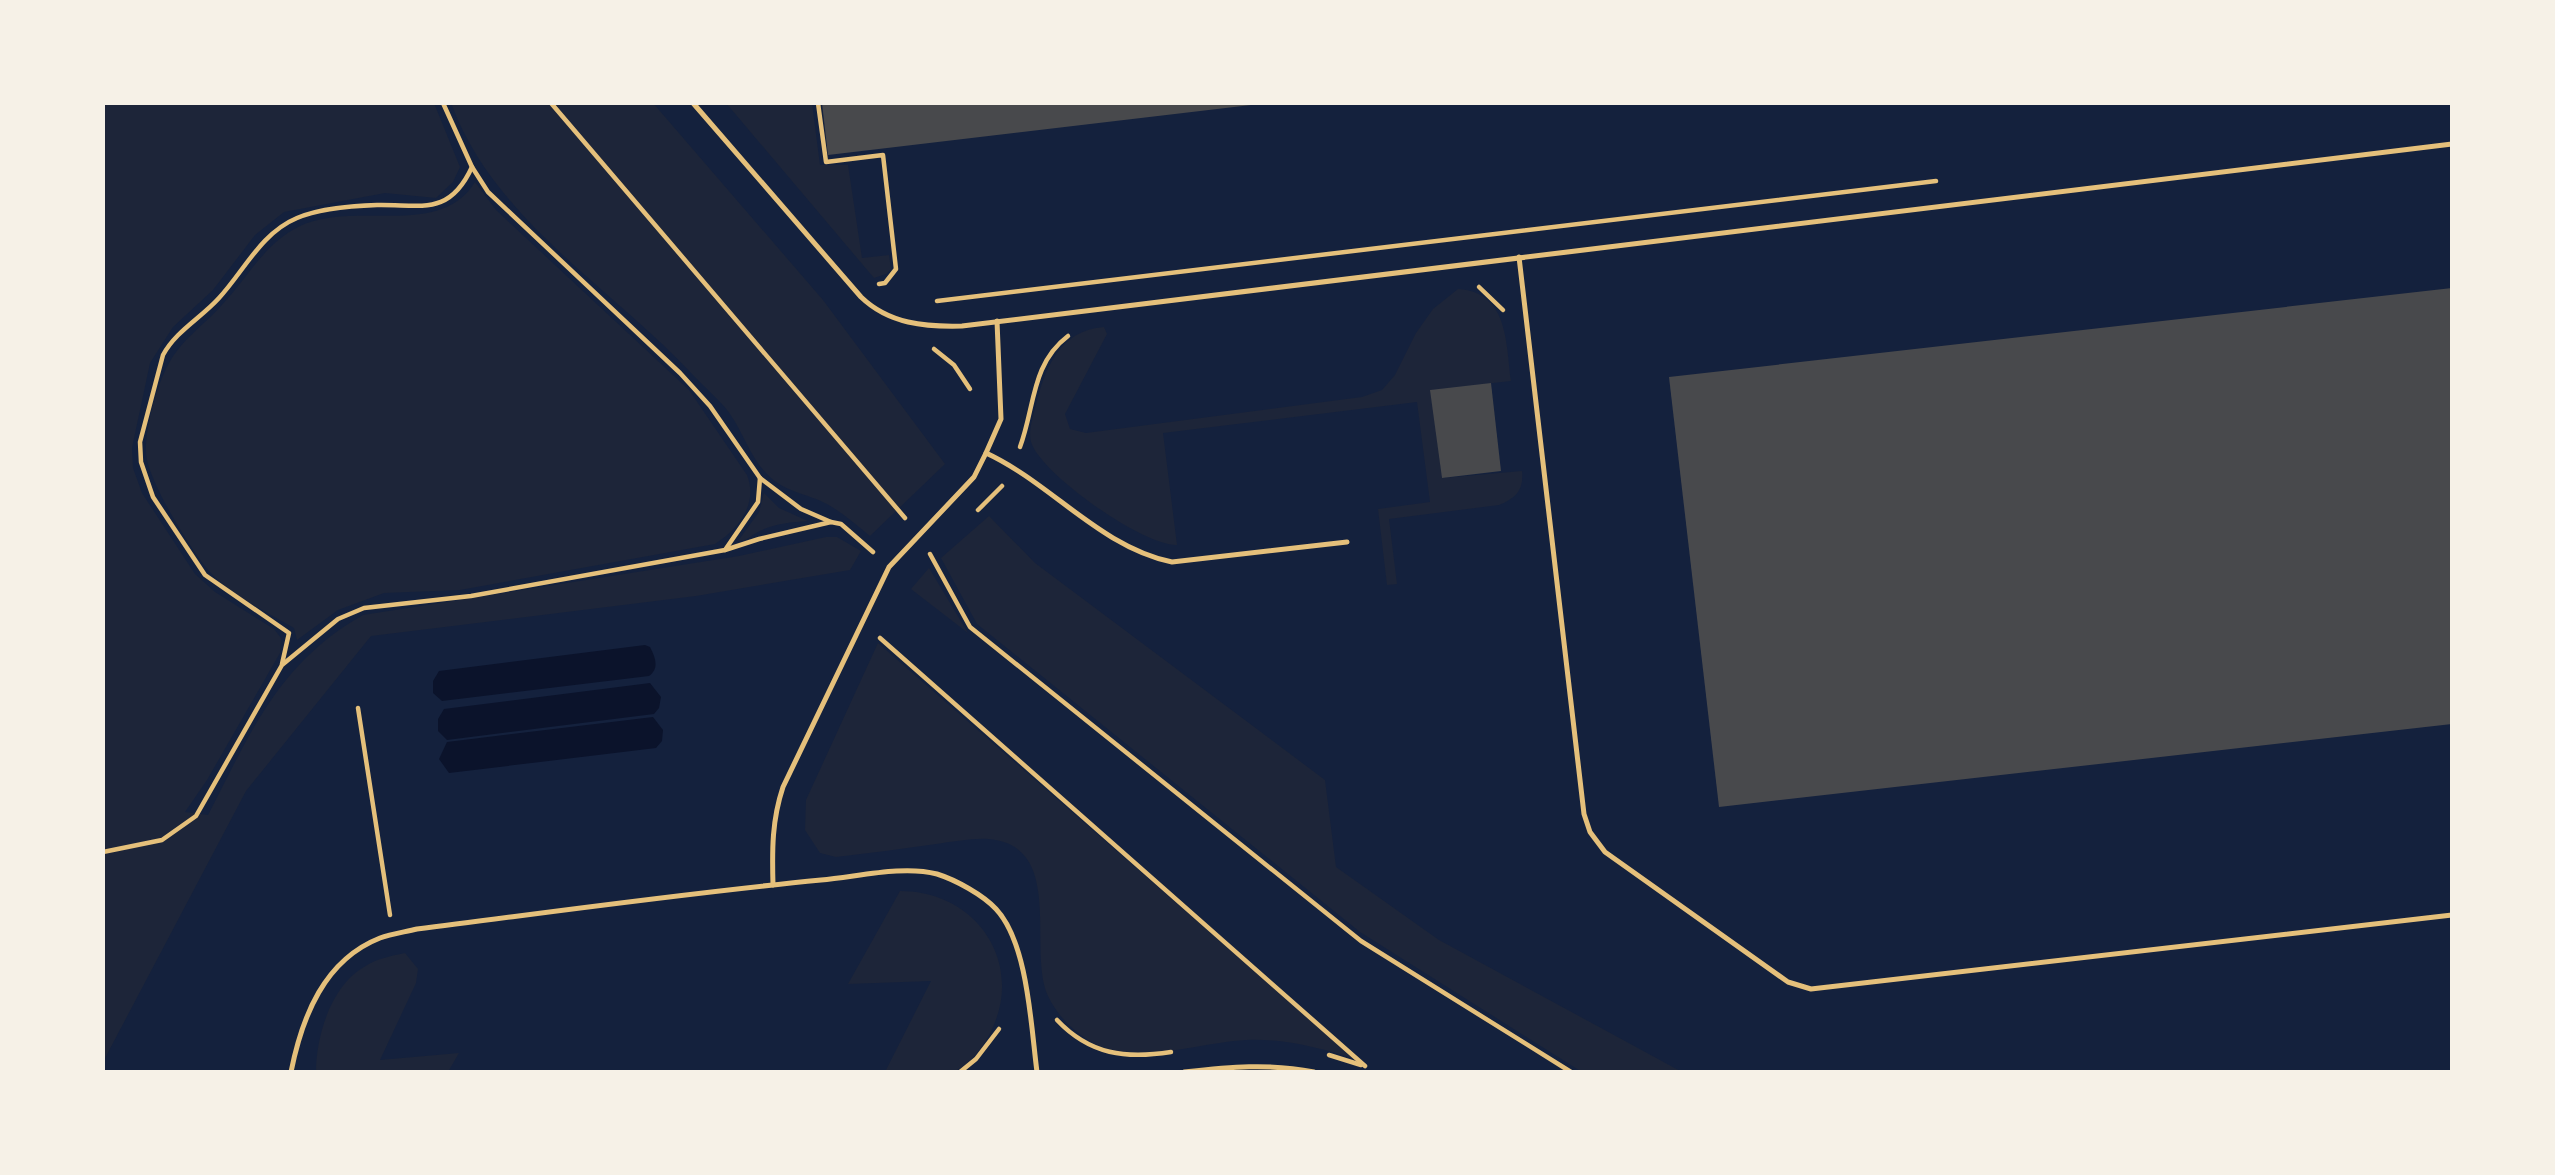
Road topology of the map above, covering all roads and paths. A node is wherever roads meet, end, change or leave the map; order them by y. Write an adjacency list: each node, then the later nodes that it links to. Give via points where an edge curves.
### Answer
1 (443, 103): 6 (path)
2 (551, 103): 22 (path)
3 (693, 103): 15 (lane, via 872,307 897,320 929,327)
4 (818, 103): 9 (path, via 825,162 883,155 896,269)
5 (2452, 144): 8 (lane)
6 (472, 167): 19 (path, via 500,204 680,373 710,406); 30 (path, via 458,191 437,205 377,205 297,218 261,244 220,297 163,355 140,442 141,462 153,497 205,575 289,633)
7 (1950, 180): 13 (path)
8 (1519, 257): 15 (lane); 34 (lane, via 1584,814 1605,852 1698,919 1788,982 1811,989)
9 (885, 283): 10 (path); 12 (path)
10 (874, 285)
11 (1472, 286): 14 (path, via 1490,295)
12 (895, 292)
13 (928, 302)
14 (1506, 320)
15 (998, 321): 17 (lane, via 1001,419)
16 (1073, 333): 18 (path, via 1044,363)
17 (986, 453): 18 (lane); 22 (lane, via 974,477)
18 (1013, 466): 20 (path, via 1001,487); 23 (lane, via 1111,537 1172,562)
19 (760, 478): 21 (path, via 801,509); 25 (path, via 758,502)
20 (977, 511)
21 (831, 522): 25 (path); 28 (path, via 841,524)
22 (919, 534): 26 (path); 28 (lane)
23 (1347, 542)
24 (940, 547): 26 (path)
25 (725, 550): 30 (path, via 471,596 364,608 338,619)
26 (931, 556): 27 (path); 43 (path, via 970,627 1361,941)
27 (923, 564)
28 (889, 567): 33 (lane, via 783,787 771,835)
29 (883, 625): 37 (path, via 878,636)
30 (282, 665): 32 (path, via 196,816 162,840)
31 (358, 708): 35 (path)
32 (103, 852)
33 (773, 885): 35 (lane); 40 (lane, via 909,872 937,874 964,886 996,909 1012,935 1022,964)
34 (2452, 915)
35 (393, 935): 38 (lane, via 351,953 335,967 305,1018)
36 (999, 1029): 39 (path)
37 (1365, 1066)
38 (291, 1072)
39 (960, 1072)
40 (1037, 1072)
41 (1184, 1072): 42 (lane, via 1245,1065)
42 (1314, 1072)
43 (1571, 1072)

